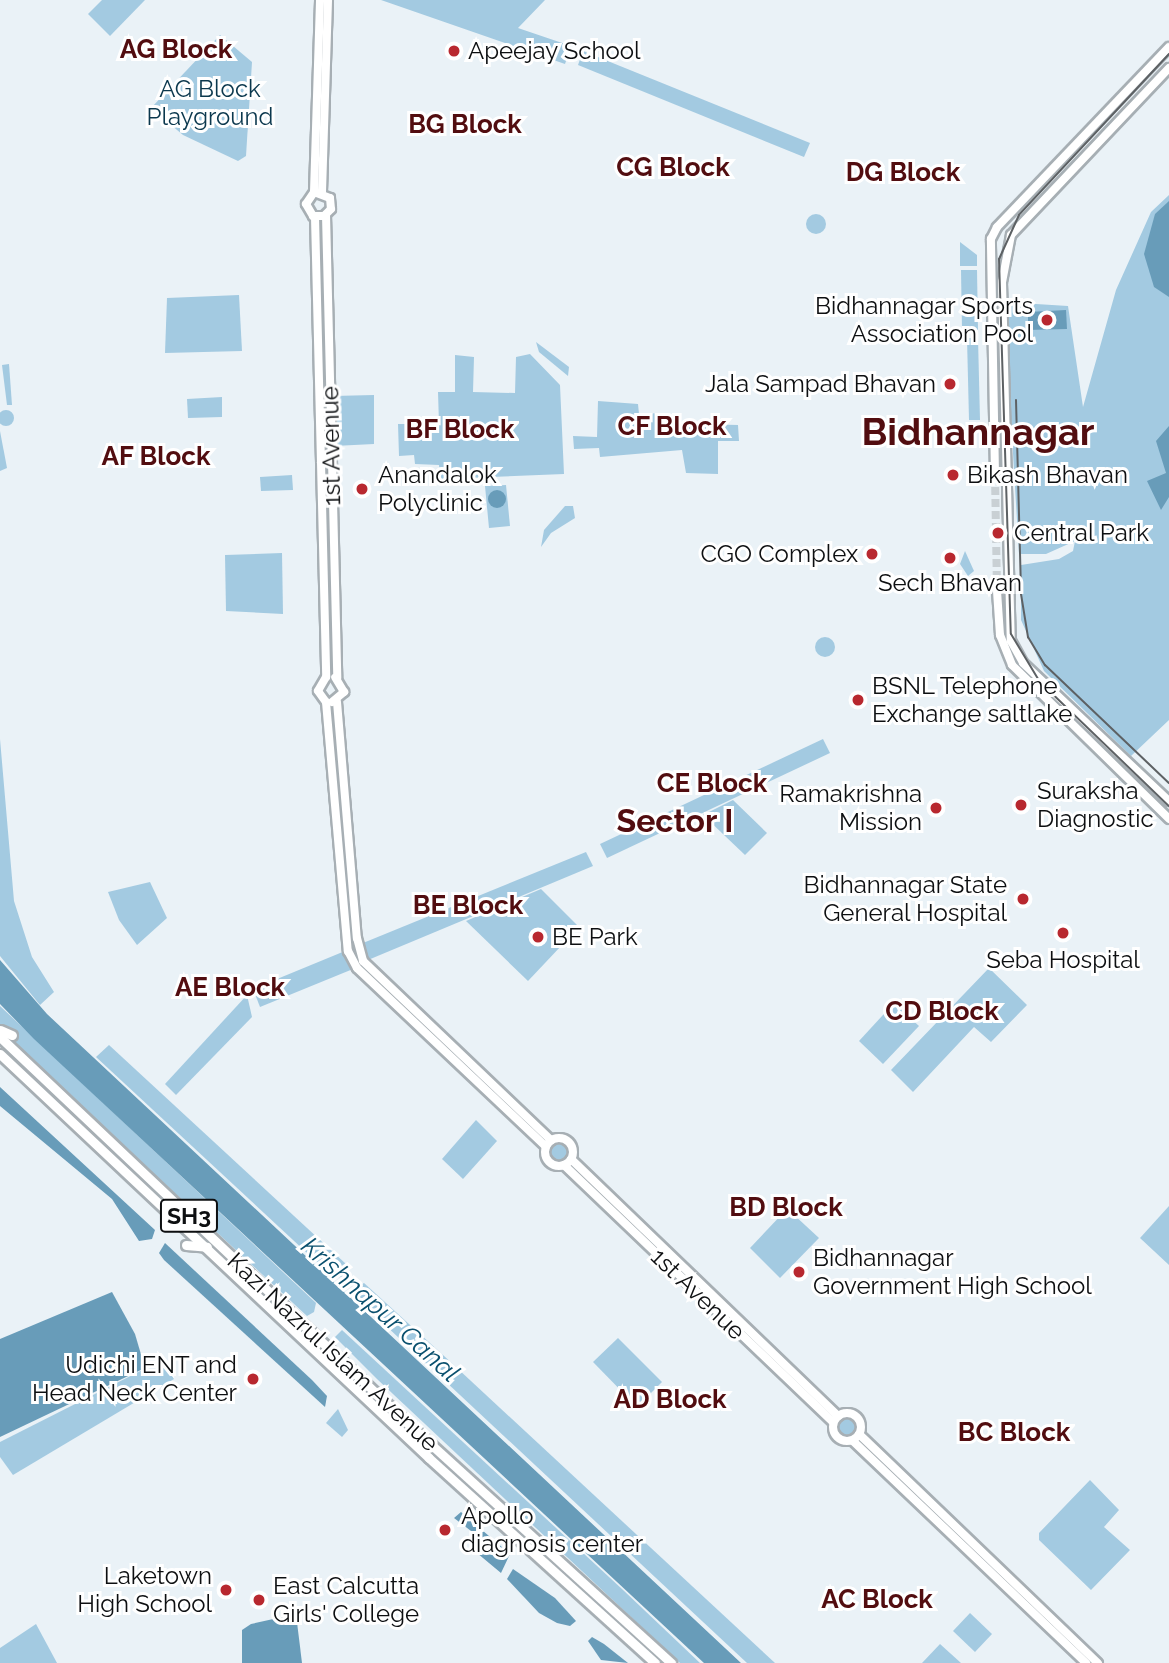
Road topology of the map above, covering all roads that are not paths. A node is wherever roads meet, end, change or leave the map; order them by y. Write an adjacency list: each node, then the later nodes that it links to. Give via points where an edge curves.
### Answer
1 (320, 0): 3 (main road)
2 (328, 0): 3 (main road)
3 (323, 20): 6 (main road)
4 (1169, 47): 10 (main road, via 997,227 991,239 989,270)
5 (1169, 68): 9 (main road, via 1011,235 1002,282)
6 (318, 192): 7 (main road, 1st Avenue, via 332,202); 8 (main road, via 306,206)
7 (326, 215): 8 (main road); 13 (main road, 1st Avenue)
8 (315, 217): 12 (main road)
9 (1004, 356): 10 (main road); 21 (main road, via 1009,615 1014,649)
10 (992, 357): 11 (main road)
11 (995, 475)
12 (321, 480): 13 (main road); 15 (main road)
13 (332, 480): 16 (main road, 1st Avenue)
14 (997, 592): 22 (main road, via 1000,635 1012,665)
15 (326, 677): 16 (main road); 17 (main road, via 318,691)
16 (337, 678): 18 (main road, via 344,688)
17 (326, 702): 18 (main road); 20 (main road)
18 (337, 702): 19 (main road)
19 (345, 798): 20 (main road); 23 (main road)
20 (334, 799): 24 (main road)
21 (1169, 801)
22 (1169, 819)
23 (352, 883): 24 (main road); 25 (main road)
24 (342, 884): 26 (main road)
25 (359, 951): 26 (main road); 30 (main road)
26 (349, 954): 30 (main road, via 357,968)
27 (0, 1030): 28 (main road)
28 (12, 1035)
29 (0, 1038): 32 (main road, Kazi Nazrul Islam Avenue / SH3)
30 (453, 1053): 33 (main road)
31 (0, 1054): 32 (main road, Kazi Nazrul Islam Avenue / SH3)
32 (99, 1134): 36 (main road, Kazi Nazrul Islam Avenue / SH3); 39 (main road, Kazi Nazrul Islam Avenue / SH3)
33 (548, 1144): 34 (main road, via 549,1162); 34 (main road, via 569,1142)
34 (567, 1162): 37 (main road, 1st Avenue)
35 (186, 1245): 36 (main road)
36 (207, 1247): 39 (main road, Kazi Nazrul Islam Avenue / SH3)
37 (835, 1419): 38 (main road, via 835,1437); 38 (main road, via 849,1413 857,1417)
38 (856, 1437): 40 (main road)
39 (460, 1479): 41 (main road, Kazi Nazrul Islam Avenue / SH3); 42 (main road, Kazi Nazrul Islam Avenue / SH3)
40 (1060, 1632): 43 (main road); 44 (main road)
41 (655, 1663)
42 (671, 1663)
43 (1086, 1663)
44 (1098, 1663)

